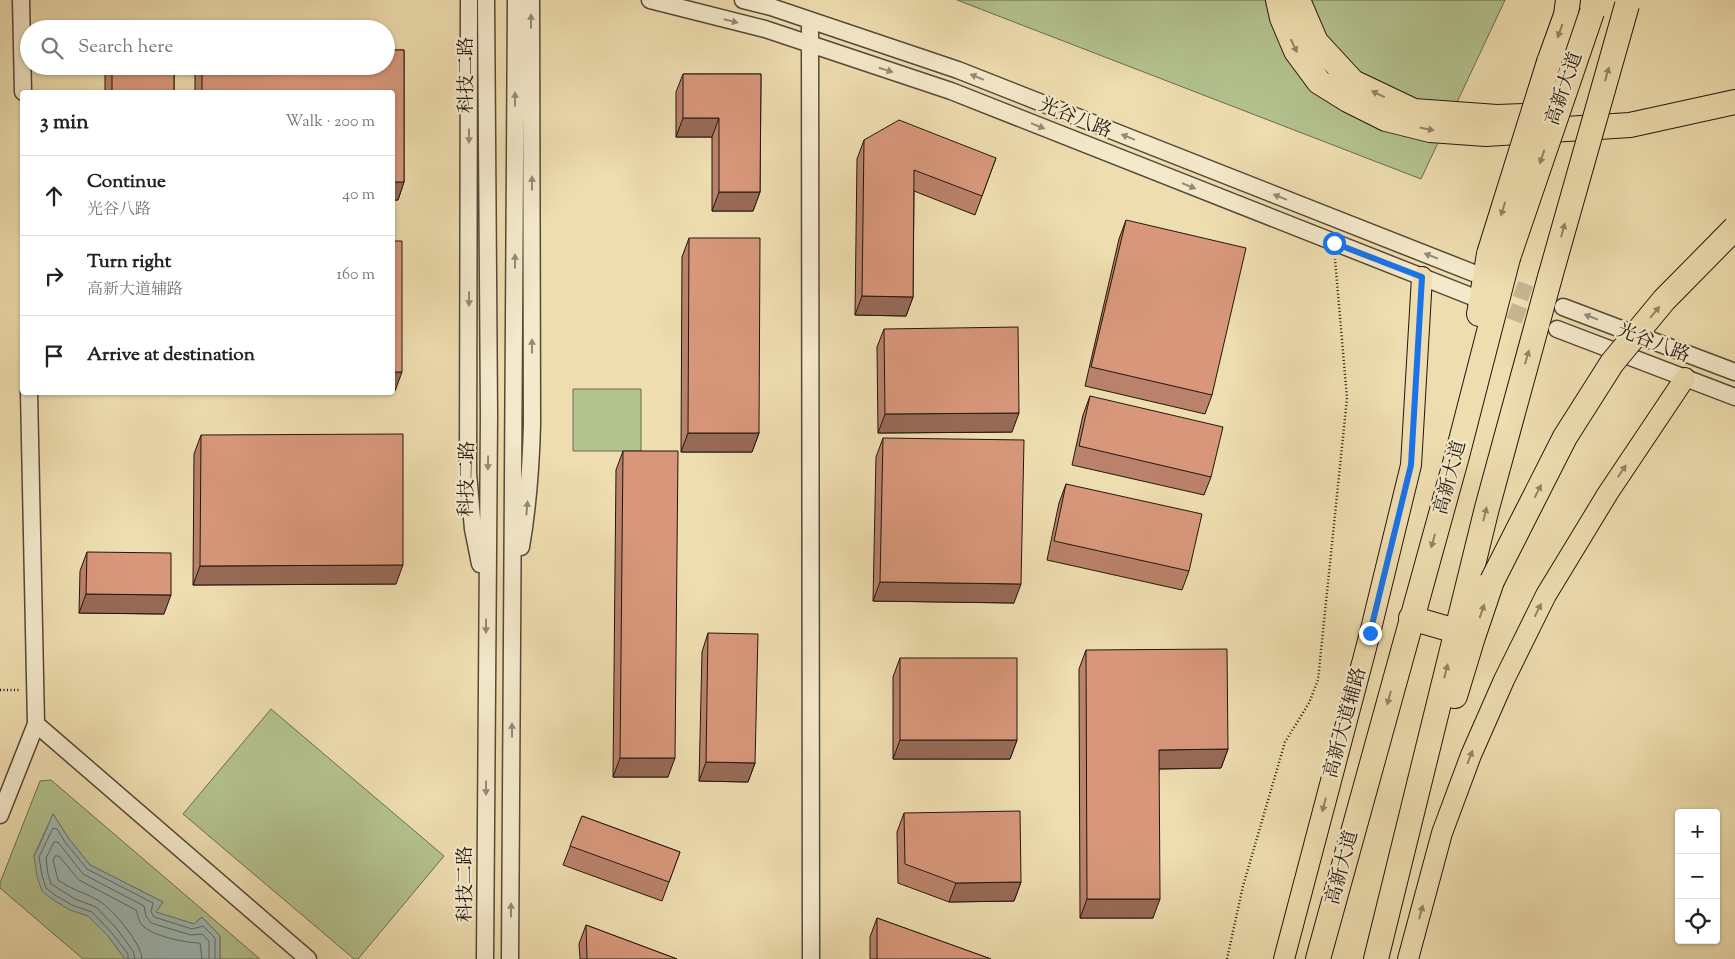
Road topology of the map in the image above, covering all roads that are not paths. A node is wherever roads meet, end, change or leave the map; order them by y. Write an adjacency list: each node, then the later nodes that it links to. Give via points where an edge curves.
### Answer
1 (21, 0): 13 (street)
2 (469, 0): 32 (street, one-way to 32, via 468,473 472,529)
3 (486, 0): 32 (street, 科技二路, one-way to 32, via 489,415)
4 (516, 0): 31 (street, one-way to 4)
5 (532, 0): 31 (street, one-way to 5, via 526,520 531,464)
6 (650, 0): 15 (street, 光谷八路, one-way to 15)
7 (743, 0): 14 (street, 光谷八路)
8 (1278, 0): 19 (highway, one-way to 19, via 1296,51 1319,82 1386,119 1430,130 1486,134 1630,125)
9 (1298, 0): 17 (highway, one-way to 9, via 1622,113 1497,117 1414,111 1354,82 1316,42)
10 (1568, 0): 21 (highway, one-way to 21, bridge)
11 (1628, 2): 34 (highway, 高新大道, one-way to 11, bridge, via 1550,277)
12 (1594, 6): 21 (highway, 高新大道, one-way to 21, bridge)
13 (21, 20)
14 (810, 20): 15 (street); 22 (street, 光谷八路, one-way to 14, via 958,70)
15 (810, 44): 23 (street, 光谷八路, one-way to 23, via 950,91); 40 (street)
16 (23, 75): 18 (street)
17 (1735, 86)
18 (23, 90)
19 (1735, 102)
20 (1735, 228): 43 (highway, one-way to 20, bridge, via 1492,582 1565,437 1612,363 1664,300)
21 (1498, 256): 33 (highway, 高新大道, one-way to 33, via 1457,456)
22 (1476, 274)
23 (1422, 277): 24 (street, 光谷八路); 41 (main road, 高新大道辅路, one-way to 41, via 1411,465)
24 (1478, 298)
25 (1563, 307): 27 (street, 光谷八路, one-way to 25)
26 (1557, 329): 28 (street, 光谷八路)
27 (1735, 372)
28 (1685, 378): 30 (street, 光谷八路); 44 (main road, one-way to 28, via 1442,834 1470,755 1504,680 1546,594 1608,493)
29 (29, 395): 35 (street)
30 (1735, 397)
31 (513, 591): 39 (street, one-way to 31)
32 (486, 592): 38 (street, 科技二路, one-way to 38)
33 (1411, 618): 34 (highway); 42 (highway, 高新大道, one-way to 42)
34 (1456, 631): 43 (highway, 高新大道, one-way to 34)
35 (36, 724): 36 (street); 37 (street)
36 (0, 815)
37 (308, 959)
38 (486, 959)
39 (510, 959)
40 (811, 959)
41 (1284, 959)
42 (1318, 959)
43 (1376, 959)
44 (1408, 959)

